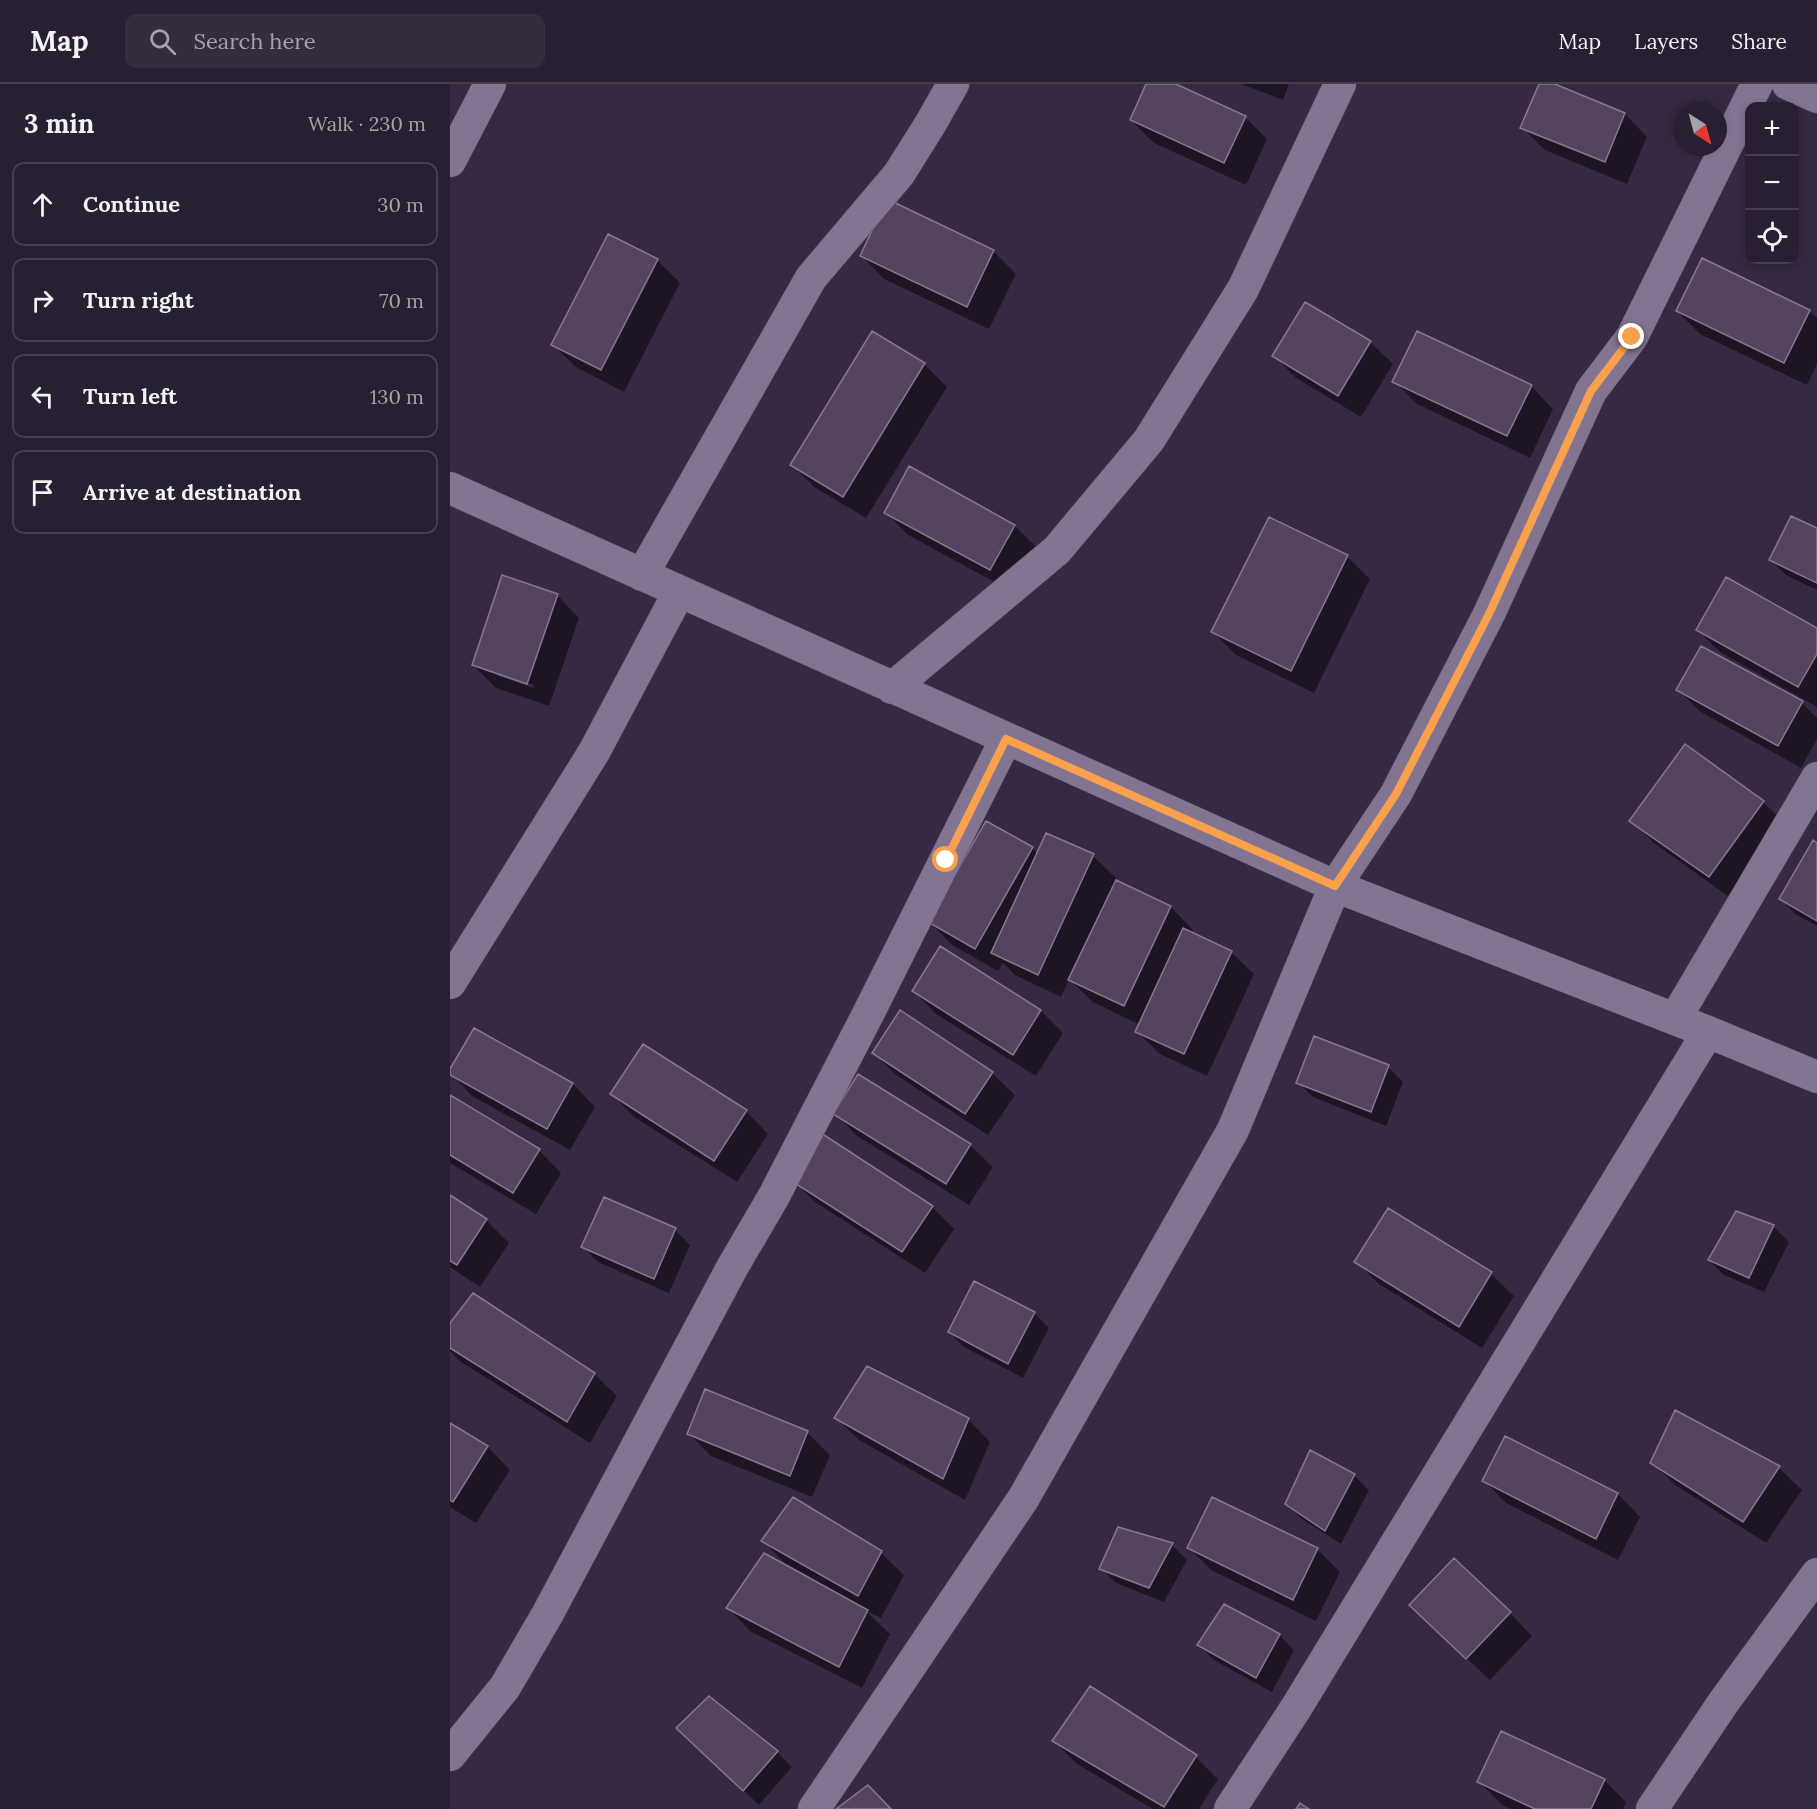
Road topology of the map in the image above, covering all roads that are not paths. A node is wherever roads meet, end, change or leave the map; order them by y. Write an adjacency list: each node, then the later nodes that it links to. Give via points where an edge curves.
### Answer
1 (490, 84): 7 (street)
2 (952, 84): 9 (street, via 899,174 811,278)
3 (1340, 84): 11 (street, via 1243,289 1149,440 1057,550)
4 (1757, 84): 14 (street, via 1632,337 1591,391 1489,614 1396,794)
5 (1788, 84): 6 (street)
6 (1817, 97)
7 (450, 161)
8 (450, 488): 9 (street)
9 (642, 575): 10 (street)
10 (679, 592): 11 (street); 15 (street, via 594,752)
11 (892, 688): 12 (street)
12 (1006, 739): 14 (street); 20 (street, via 774,1196 547,1615 505,1687)
13 (1817, 778): 16 (street)
14 (1335, 886): 16 (street); 21 (street, via 1233,1130 1023,1499)
15 (450, 983)
16 (1675, 1019): 17 (street)
17 (1708, 1032): 18 (street); 22 (street, via 1303,1698)
18 (1817, 1077)
19 (1817, 1574): 23 (street)
20 (450, 1755)
21 (814, 1809)
22 (1230, 1809)
23 (1652, 1809)

